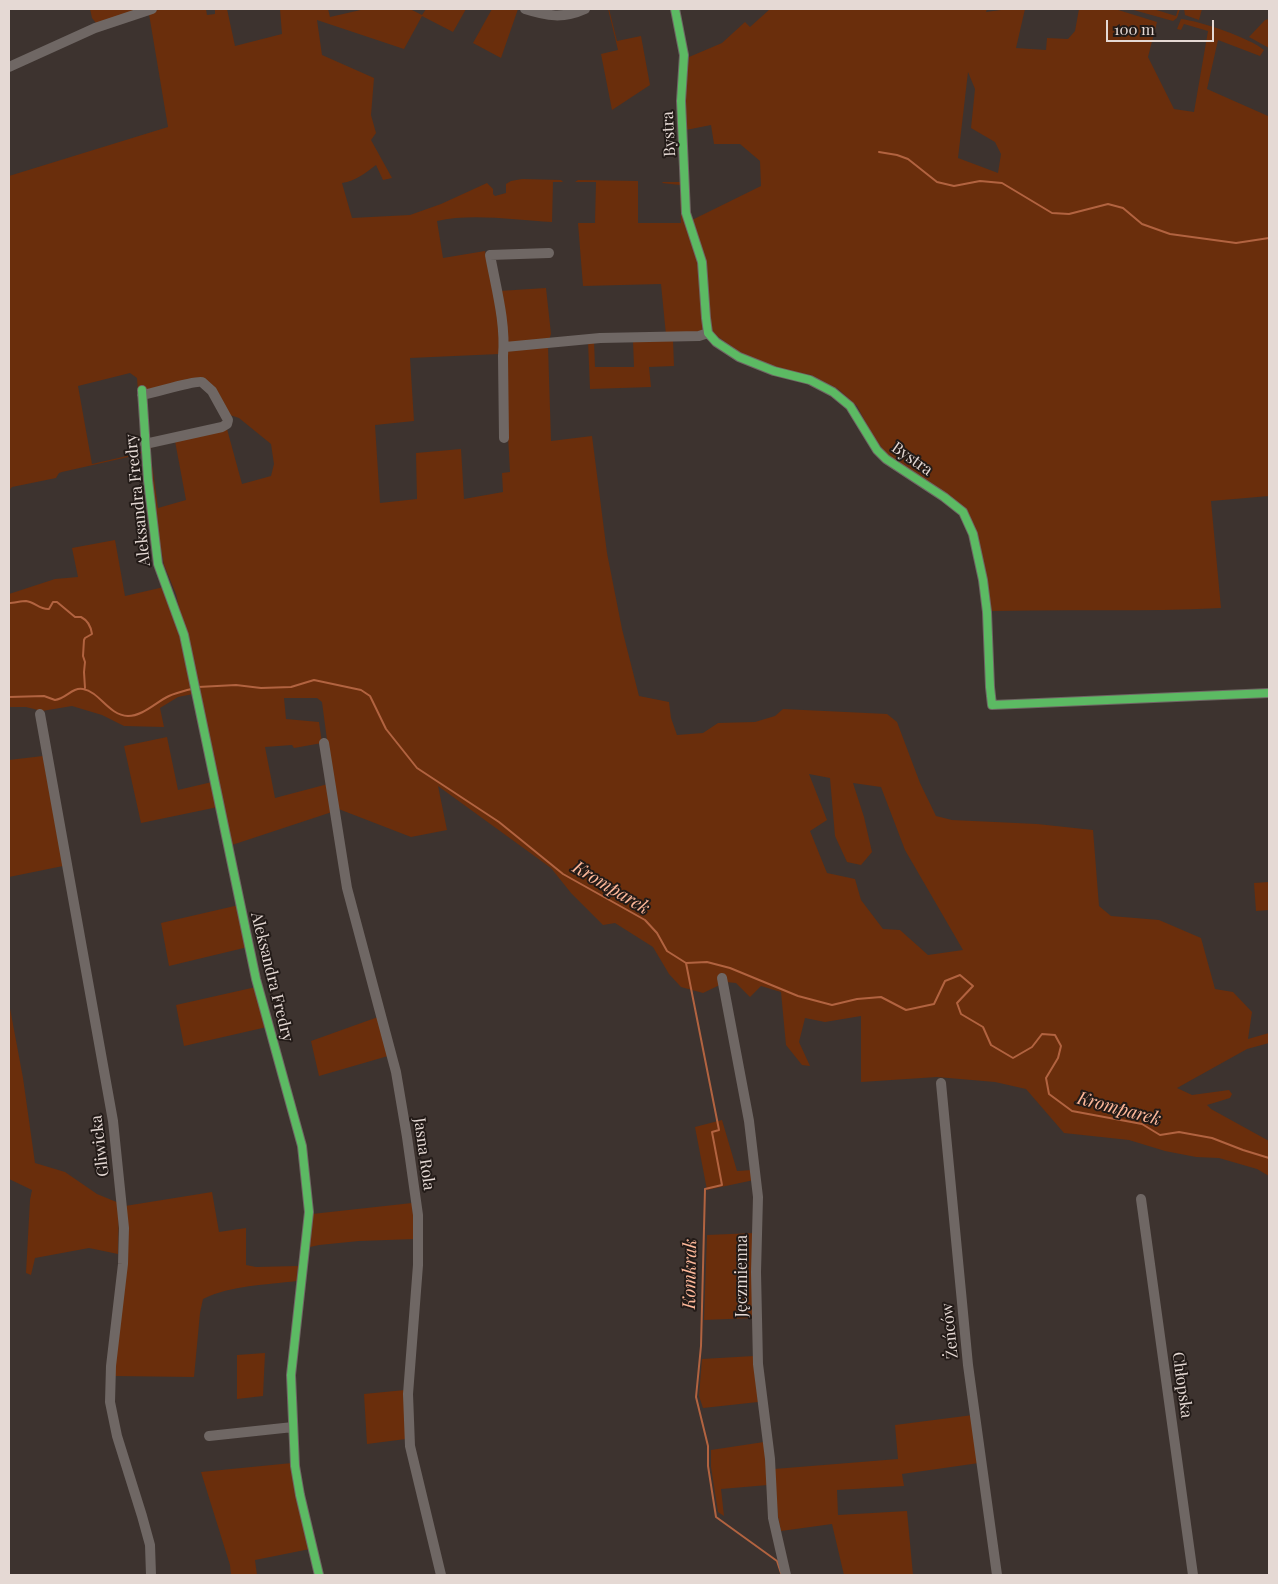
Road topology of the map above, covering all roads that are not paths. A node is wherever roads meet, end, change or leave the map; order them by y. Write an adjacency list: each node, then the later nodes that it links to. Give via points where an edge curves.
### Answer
1 (152, 9): 5 (street, via 95,28)
2 (525, 9): 3 (street, via 547,16 570,15)
3 (585, 9)
4 (675, 9): 7 (street, Bystra, via 684,55 681,101 686,214 702,262)
5 (9, 67)
6 (549, 254): 8 (street, via 490,255)
7 (708, 333): 8 (street, via 699,336 600,338); 11 (street, Bystra, via 740,357 774,371 810,380 841,398 850,406 886,460 963,512 973,534 983,580 992,704)
8 (505, 348): 9 (street)
9 (504, 438)
10 (145, 444): 10 (street, Aleksandra Fredry, via 222,427 228,420 212,391 202,382 158,392 142,392); 17 (street, Aleksandra Fredry, via 158,564 184,635 256,979 302,1146 309,1212 292,1351)
11 (1269, 692)
12 (40, 714): 19 (street, Gliwicka, via 113,1121 124,1228 110,1402 150,1545)
13 (324, 743): 21 (street, Jasna Rola, via 346,888 396,1072 418,1214 418,1265 408,1394 410,1446)
14 (722, 978): 22 (street, Jęczmienna, via 749,1121 758,1197 758,1364 770,1459 773,1518)
15 (941, 1084): 23 (street, Żeńców, via 968,1365)
16 (1141, 1199): 24 (street, Chłopska)
17 (294, 1427): 18 (street); 20 (street, Aleksandra Fredry, via 295,1466)
18 (209, 1436)
19 (152, 1575)
20 (319, 1575)
21 (440, 1575)
22 (786, 1575)
23 (997, 1575)
24 (1193, 1575)

